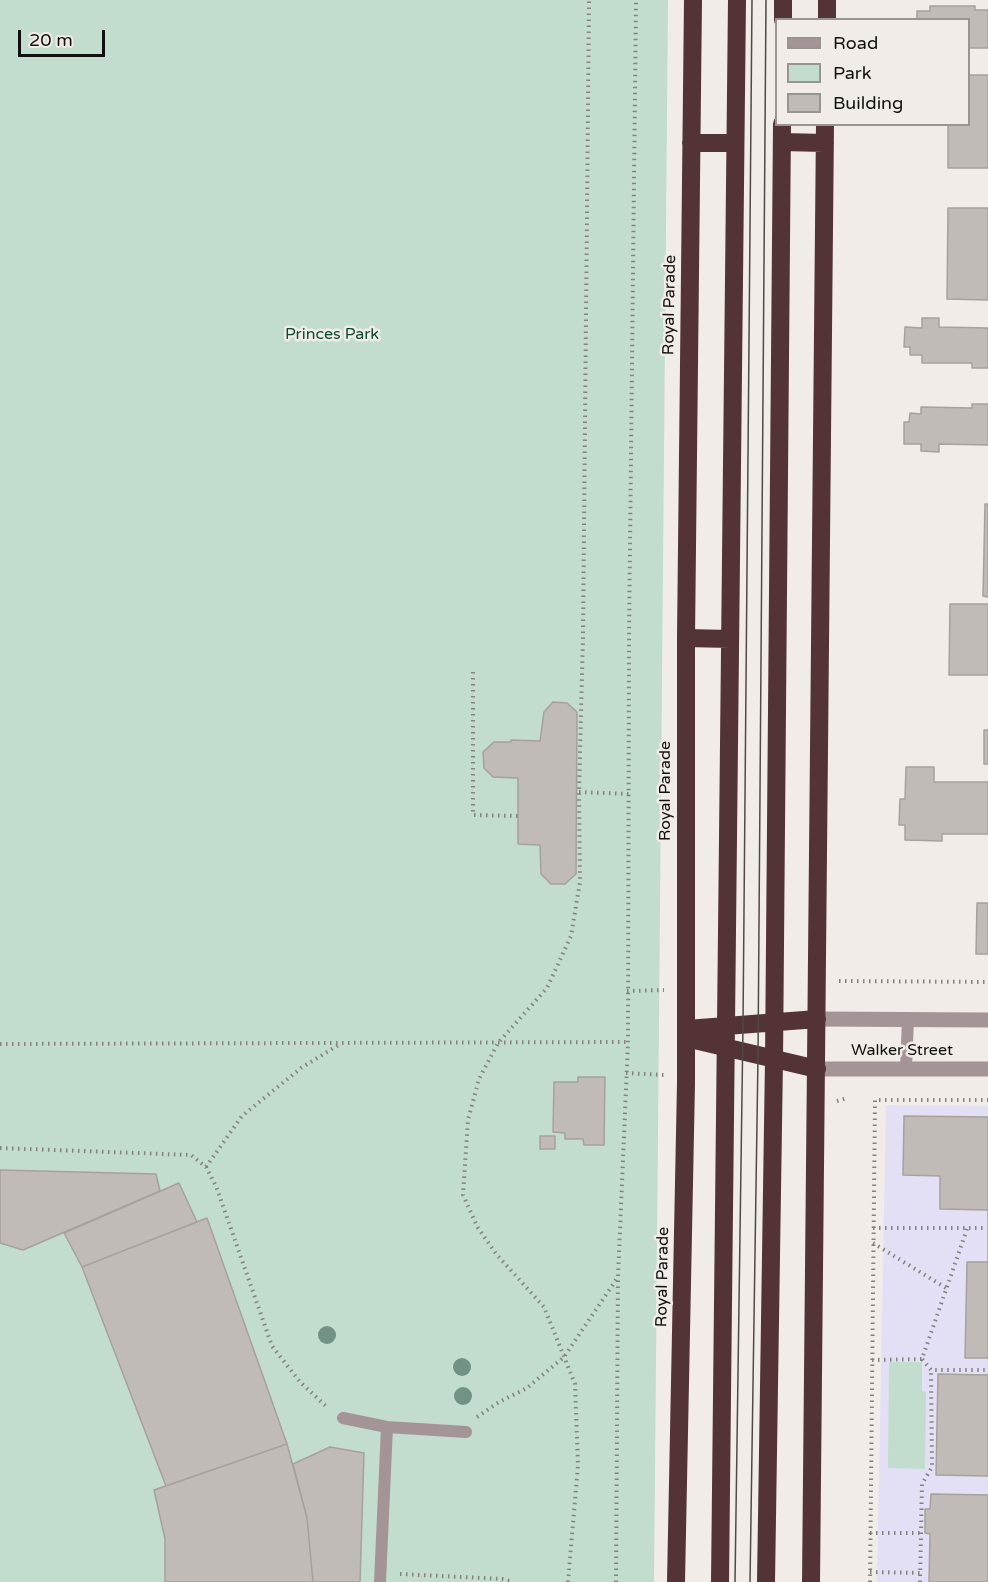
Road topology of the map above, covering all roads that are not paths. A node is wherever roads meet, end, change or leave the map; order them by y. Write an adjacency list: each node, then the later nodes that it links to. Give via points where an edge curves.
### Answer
1 (693, 0): 9 (highway, Royal Parade)
2 (736, 0): 10 (highway)
3 (783, 0): 5 (highway)
4 (827, 0): 6 (highway)
5 (783, 18)
6 (826, 18)
7 (782, 133): 8 (highway); 16 (highway)
8 (825, 134): 14 (highway)
9 (691, 143): 10 (highway); 11 (highway, Royal Parade)
10 (735, 143): 12 (highway)
11 (686, 638): 12 (highway); 18 (highway, Royal Parade)
12 (730, 639): 17 (highway)
13 (908, 1019): 14 (street, Walker Street); 15 (street, Walker Street); 21 (lane)
14 (817, 1020): 16 (highway); 23 (highway)
15 (988, 1020)
16 (774, 1023): 17 (highway); 20 (highway)
17 (726, 1027): 18 (highway); 19 (highway)
18 (686, 1034): 19 (highway); 28 (highway, Royal Parade)
19 (726, 1048): 20 (highway); 29 (highway)
20 (774, 1060): 23 (highway); 30 (highway)
21 (906, 1068): 22 (street, Walker Street); 23 (street, Walker Street)
22 (988, 1068)
23 (817, 1069): 31 (highway)
24 (343, 1418): 25 (lane)
25 (387, 1427): 26 (lane); 27 (lane)
26 (466, 1432)
27 (380, 1578)
28 (676, 1582)
29 (720, 1582)
30 (766, 1582)
31 (811, 1582)

